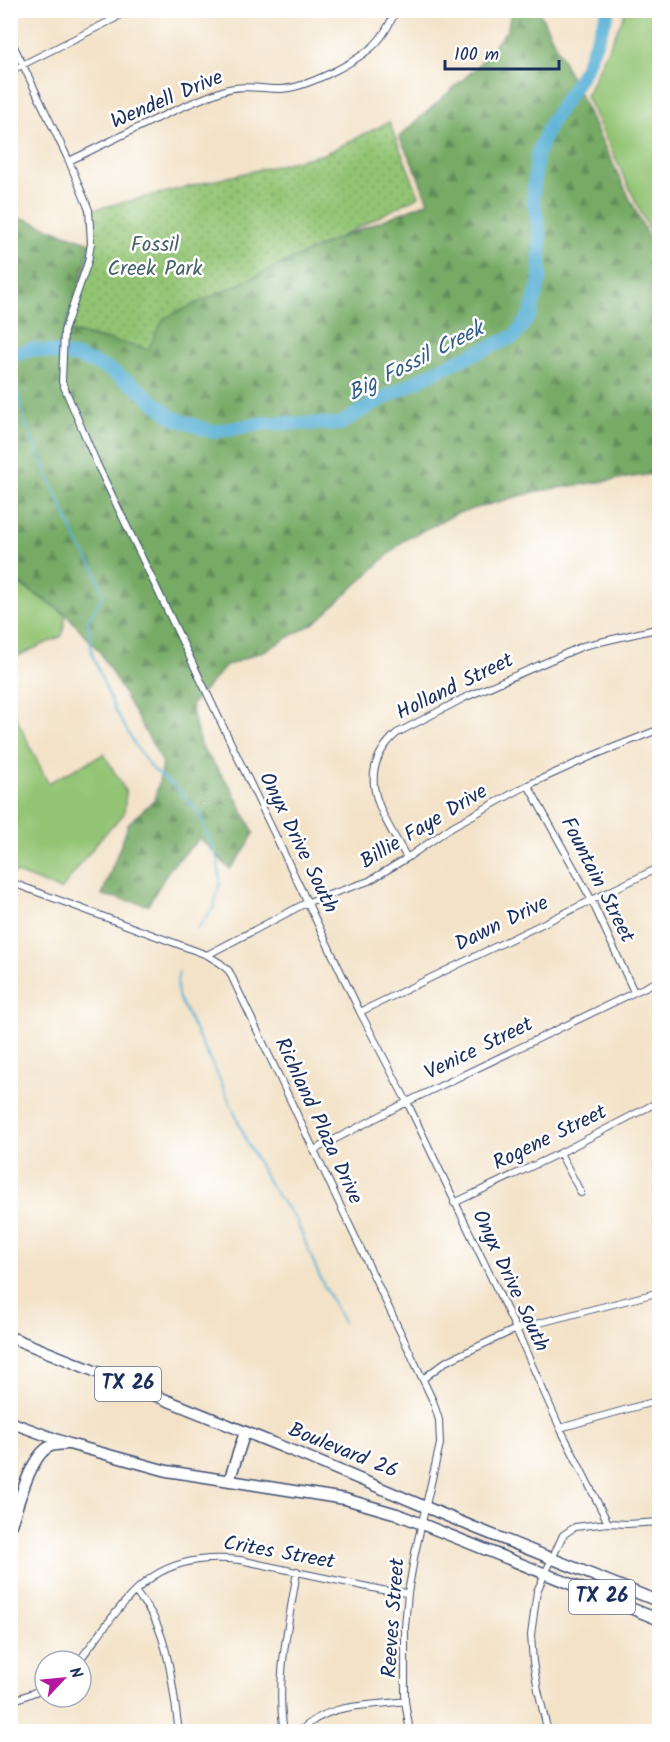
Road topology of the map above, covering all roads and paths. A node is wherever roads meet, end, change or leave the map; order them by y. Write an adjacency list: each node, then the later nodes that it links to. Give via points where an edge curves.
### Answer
1 (127, 10): 4 (street)
2 (396, 10): 6 (street, Wendell Drive, via 387,30 372,47 311,83 281,89 225,90)
3 (10, 38): 4 (street, Onyx Drive South)
4 (23, 65): 5 (street); 6 (street, Onyx Drive South)
5 (10, 71)
6 (69, 161): 14 (street, Onyx Drive South, via 89,210 91,243 64,331 63,382 102,474)
7 (660, 628): 10 (street, Holland Street, via 583,646 464,698 391,738 374,766 374,794)
8 (660, 729): 9 (street, Billie Faye Drive)
9 (528, 785): 10 (street, Billie Faye Drive, via 439,834); 13 (street, Fountain Street)
10 (407, 858): 14 (street, Billie Faye Drive, via 369,881)
11 (660, 867): 13 (street, Dawn Drive)
12 (10, 882): 15 (street, Richland Plaza Drive)
13 (591, 899): 17 (street, Fountain Street); 18 (street, Dawn Drive)
14 (308, 902): 15 (street, Billie Faye Drive); 18 (street, Onyx Drive South)
15 (207, 955): 21 (street, Richland Plaza Drive, via 229,971)
16 (660, 980): 17 (street, Venice Street)
17 (634, 992): 20 (street, Venice Street)
18 (360, 1012): 20 (street, Onyx Drive South)
19 (660, 1101): 22 (street, Rogene Street)
20 (407, 1102): 21 (street, Venice Street); 24 (street, Onyx Drive South)
21 (314, 1150): 28 (street, Richland Plaza Drive)
22 (560, 1153): 23 (street); 24 (street, Rogene Street)
23 (581, 1193)
24 (454, 1203): 26 (street, Onyx Drive South)
25 (660, 1292): 26 (street)
26 (516, 1329): 28 (street, via 445,1362); 31 (street, Onyx Drive South)
27 (10, 1337): 32 (main road, Boulevard 26 / TX 26)
28 (423, 1379): 35 (street, Richland Plaza Drive, via 440,1432)
29 (660, 1400): 31 (street)
30 (10, 1422): 33 (main road, Boulevard 26 / TX 26)
31 (560, 1428): 38 (street, Onyx Drive South)
32 (245, 1432): 34 (main road); 35 (main road, Boulevard 26 / TX 26)
33 (69, 1444): 34 (main road, Boulevard 26 / TX 26, via 167,1471); 39 (main road, via 50,1446 40,1453)
34 (229, 1481): 36 (main road, Boulevard 26 / TX 26, via 345,1499)
35 (425, 1507): 36 (street, Reeves Street); 40 (main road, Boulevard 26 / TX 26)
36 (421, 1522): 42 (main road, Boulevard 26 / TX 26); 44 (street, Reeves Street)
37 (660, 1522): 38 (street)
38 (608, 1523): 40 (street, via 575,1527 563,1535)
39 (10, 1528)
40 (552, 1559): 42 (street); 45 (main road, Boulevard 26 / TX 26)
41 (297, 1571): 43 (street, Crites Street, via 240,1560 203,1558 173,1565); 44 (street, Crites Street); 54 (street, via 282,1672)
42 (544, 1574): 46 (main road, Boulevard 26 / TX 26); 57 (street, via 537,1591 531,1635)
43 (135, 1591): 47 (street, Crites Street); 53 (street, via 162,1638)
44 (408, 1593): 49 (street, Reeves Street)
45 (660, 1602)
46 (660, 1620)
47 (89, 1649)
48 (33, 1693): 50 (street)
49 (405, 1701): 55 (street, via 350,1706 315,1719); 56 (street, Reeves Street)
50 (10, 1702)
51 (10, 1725): 52 (main road)
52 (12, 1731)
53 (179, 1731)
54 (284, 1731)
55 (299, 1731)
56 (410, 1731)
57 (548, 1731)

